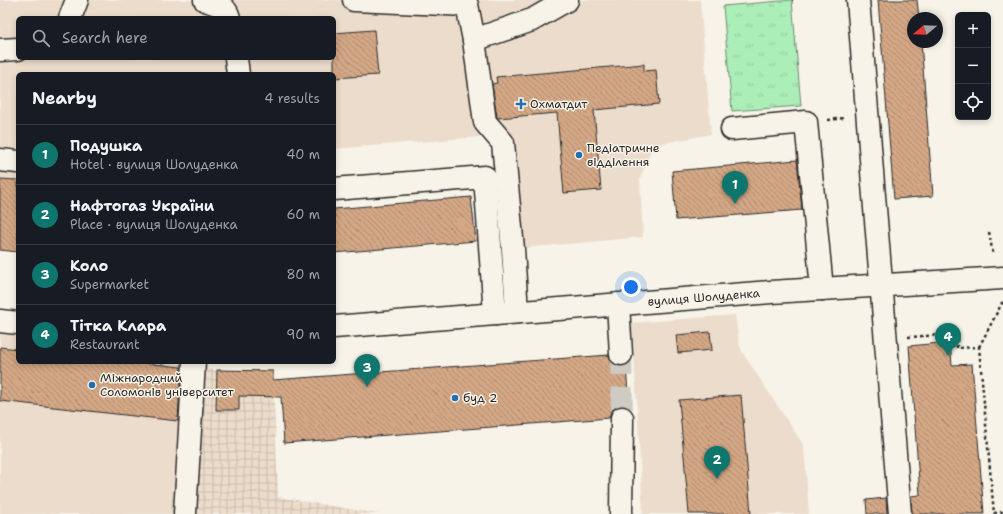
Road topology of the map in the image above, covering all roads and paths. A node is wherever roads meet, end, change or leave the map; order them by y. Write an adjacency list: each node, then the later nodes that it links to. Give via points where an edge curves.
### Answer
1 (77, 0): 6 (street)
2 (205, 0): 7 (street, via 222,6)
3 (354, 0): 8 (street, via 467,5)
4 (567, 0): 8 (street, via 532,20)
5 (858, 0): 13 (street)
6 (71, 16)
7 (228, 16)
8 (474, 40): 24 (street, via 485,122 503,143)
9 (16, 49): 10 (street)
10 (0, 50)
11 (236, 60): 12 (street)
12 (238, 72)
13 (868, 116): 14 (path); 20 (street)
14 (806, 122): 15 (street); 21 (street)
15 (732, 129)
16 (0, 160): 17 (street)
17 (16, 162)
18 (336, 189): 25 (street, via 485,177)
19 (1003, 278): 20 (street, вулиця Шолуденка)
20 (881, 286): 21 (street, вулиця Шолуденка); 29 (street)
21 (822, 289): 23 (street, вулиця Шолуденка)
22 (1002, 303): 30 (path)
23 (618, 304): 24 (street, вулиця Шолуденка); 31 (street)
24 (517, 312): 25 (street, вулиця Шолуденка)
25 (495, 314): 28 (street, вулиця Шолуденка)
26 (0, 321): 27 (street)
27 (16, 323)
28 (336, 327)
29 (886, 339): 30 (path, via 957,334 957,348); 37 (street)
30 (979, 347): 38 (path)
31 (621, 354)
32 (194, 364): 35 (street)
33 (622, 418): 36 (street)
34 (1003, 512): 38 (path)
35 (185, 514)
36 (621, 514)
37 (900, 514)
38 (994, 514)

